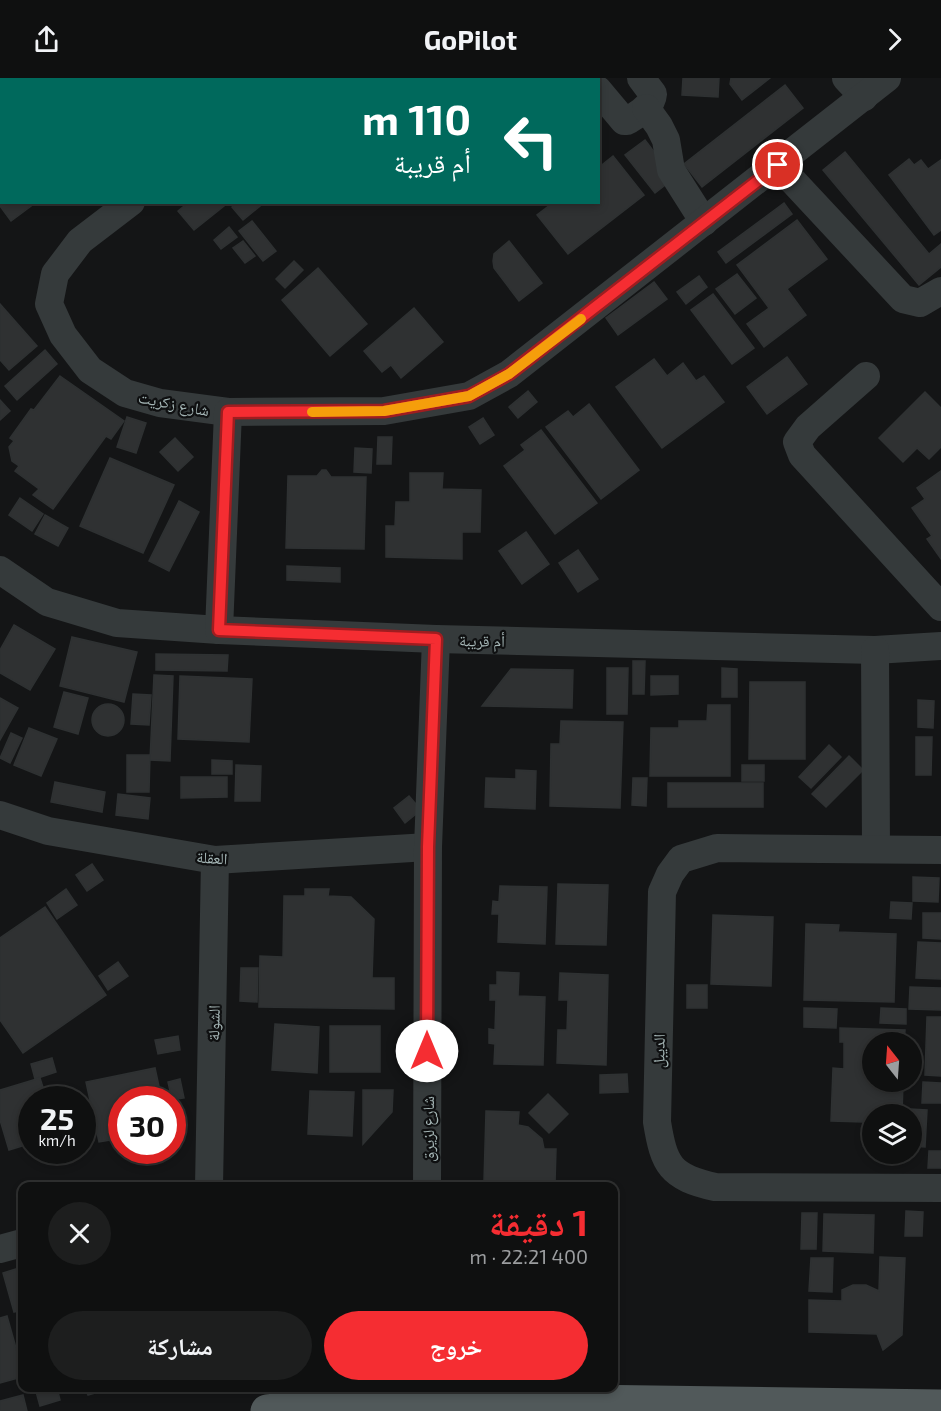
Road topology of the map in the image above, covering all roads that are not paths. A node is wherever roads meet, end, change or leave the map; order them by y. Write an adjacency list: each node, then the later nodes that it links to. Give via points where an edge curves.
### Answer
1 (641, 78): 5 (street, via 653,94)
2 (888, 78): 3 (street, شارع زكريت)
3 (855, 88): 6 (street, شارع زكريت)
4 (600, 92): 5 (street, via 624,121)
5 (646, 108): 8 (street, via 666,140 671,170)
6 (778, 165): 8 (street, شارع زكريت); 9 (street, via 903,299 920,303)
7 (128, 204): 11 (street, شارع زكريت, via 80,241 55,274 49,304 63,335 90,370 124,393 160,403)
8 (704, 222): 11 (street, شارع زكريت, via 509,374 469,396 384,411)
9 (941, 291)
10 (866, 376): 13 (street, via 808,427 797,442 802,455)
11 (228, 412): 14 (street, شارع زكريت)
12 (0, 570): 14 (street, أم قريبة, via 47,602 117,623)
13 (941, 607)
14 (219, 630): 15 (street, أم قريبة)
15 (436, 639): 17 (street, أم قريبة); 19 (street, شارع لزيرق)
16 (941, 646): 17 (street, أم قريبة)
17 (875, 650): 20 (street)
18 (0, 815): 22 (street, العقلة, via 48,831)
19 (428, 847): 22 (street, العقلة); 24 (street, شارع لزيرق)
20 (876, 849): 21 (street, الديبل); 25 (street, الديبل, via 717,848 681,859 670,874 662,892 657,1122 661,1145 667,1163 681,1177 715,1187)
21 (941, 850)
22 (215, 860): 23 (street, الشولة)
23 (209, 1182)
24 (427, 1182)
25 (941, 1188)
26 (18, 1244): 27 (street)
27 (0, 1249)
28 (425, 1399): 29 (main road); 30 (main road)
29 (941, 1406)
30 (267, 1411)

